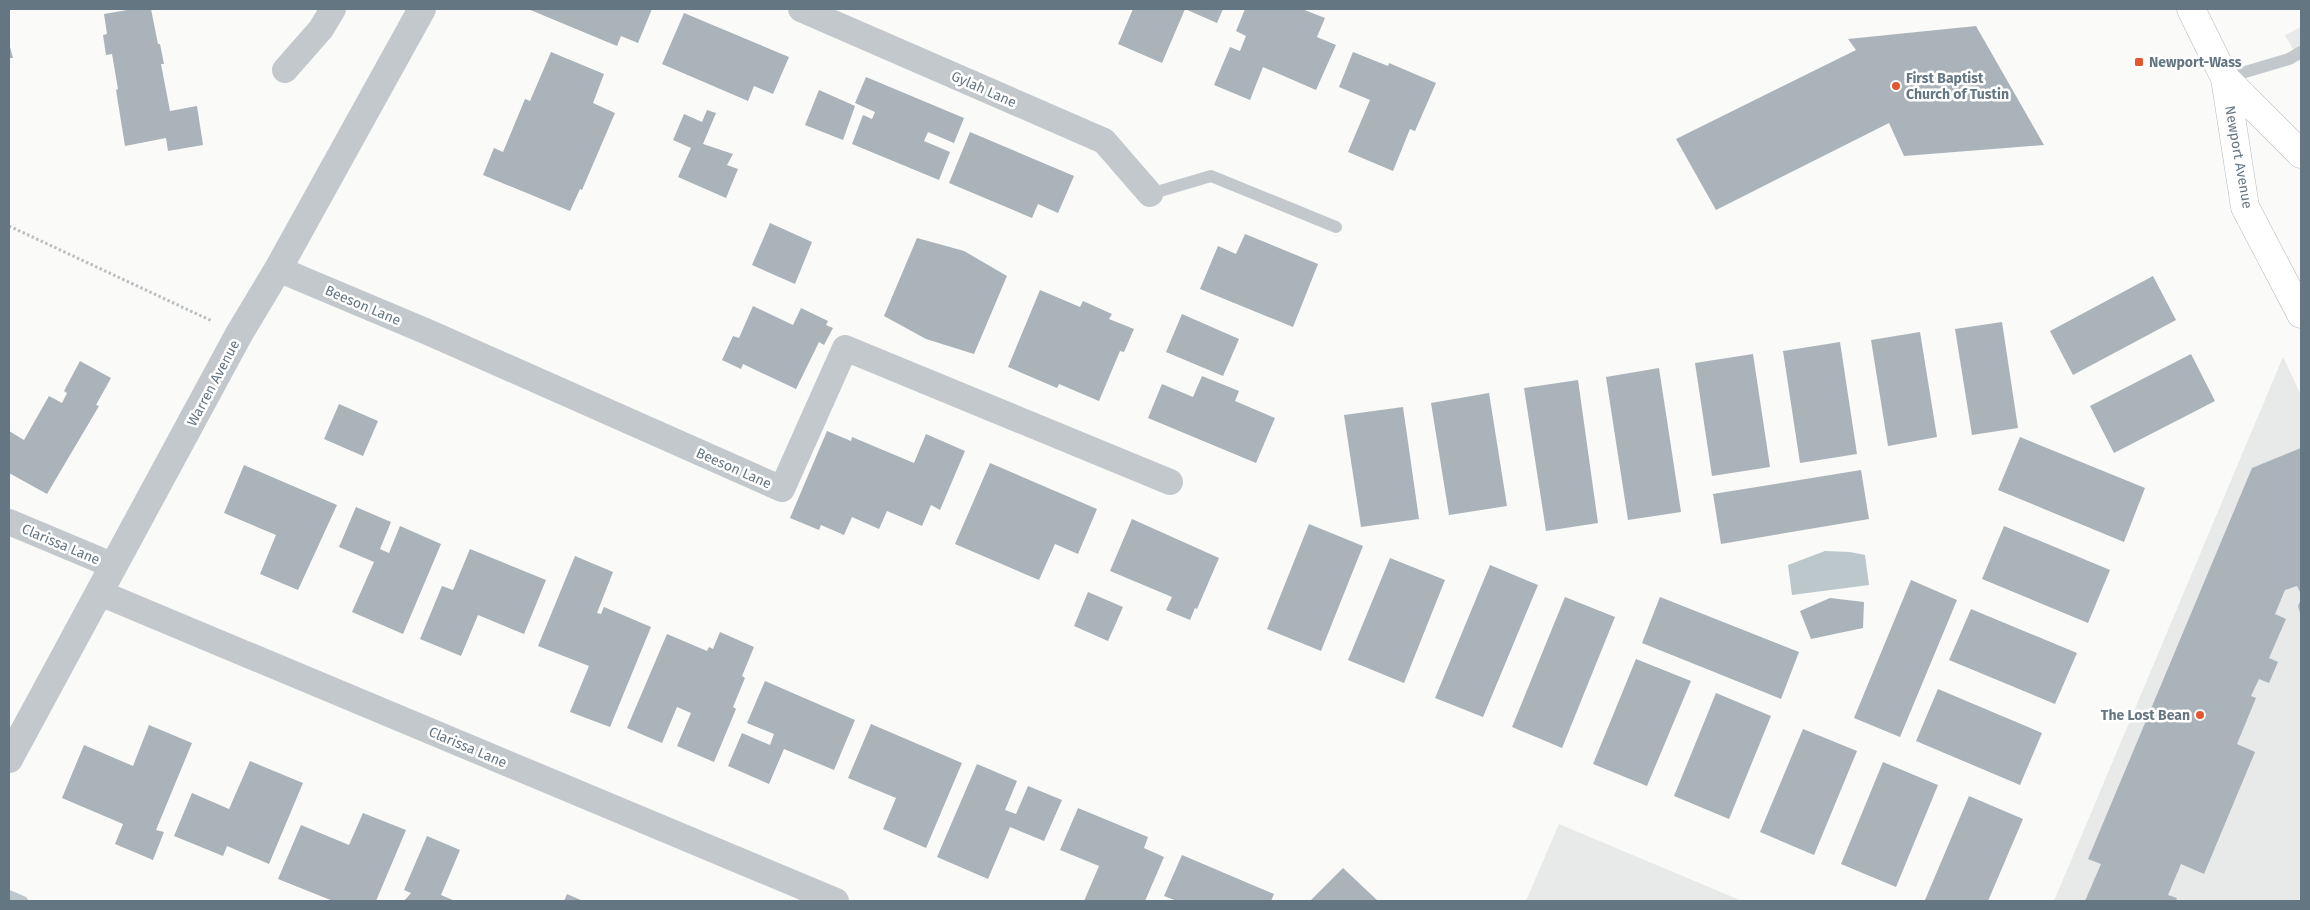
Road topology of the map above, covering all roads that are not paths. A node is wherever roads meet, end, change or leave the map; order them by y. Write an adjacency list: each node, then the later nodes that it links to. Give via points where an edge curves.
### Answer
1 (333, 9): 6 (street, via 321,29)
2 (422, 9): 11 (street, Warren Avenue)
3 (801, 9): 9 (street, Gylah Lane, via 1104,141)
4 (2191, 9): 7 (main road, Newport Avenue)
5 (2301, 52): 7 (lane, via 2289,59)
6 (284, 70)
7 (2225, 78): 8 (main road, Newport Avenue); 12 (main road, Newport Avenue, via 2245,207)
8 (2301, 154)
9 (1150, 194): 10 (lane, via 1211,176)
10 (1336, 227)
11 (278, 269): 13 (street, Beeson Lane, via 782,489 845,348); 15 (street, Warren Avenue, via 239,334)
12 (2301, 314)
13 (1170, 482)
14 (9, 522): 15 (street, Clarissa Lane)
15 (114, 566): 16 (street, Warren Avenue)
16 (100, 592): 17 (street, Warren Avenue); 18 (street, Clarissa Lane)
17 (9, 758)
18 (836, 901)

